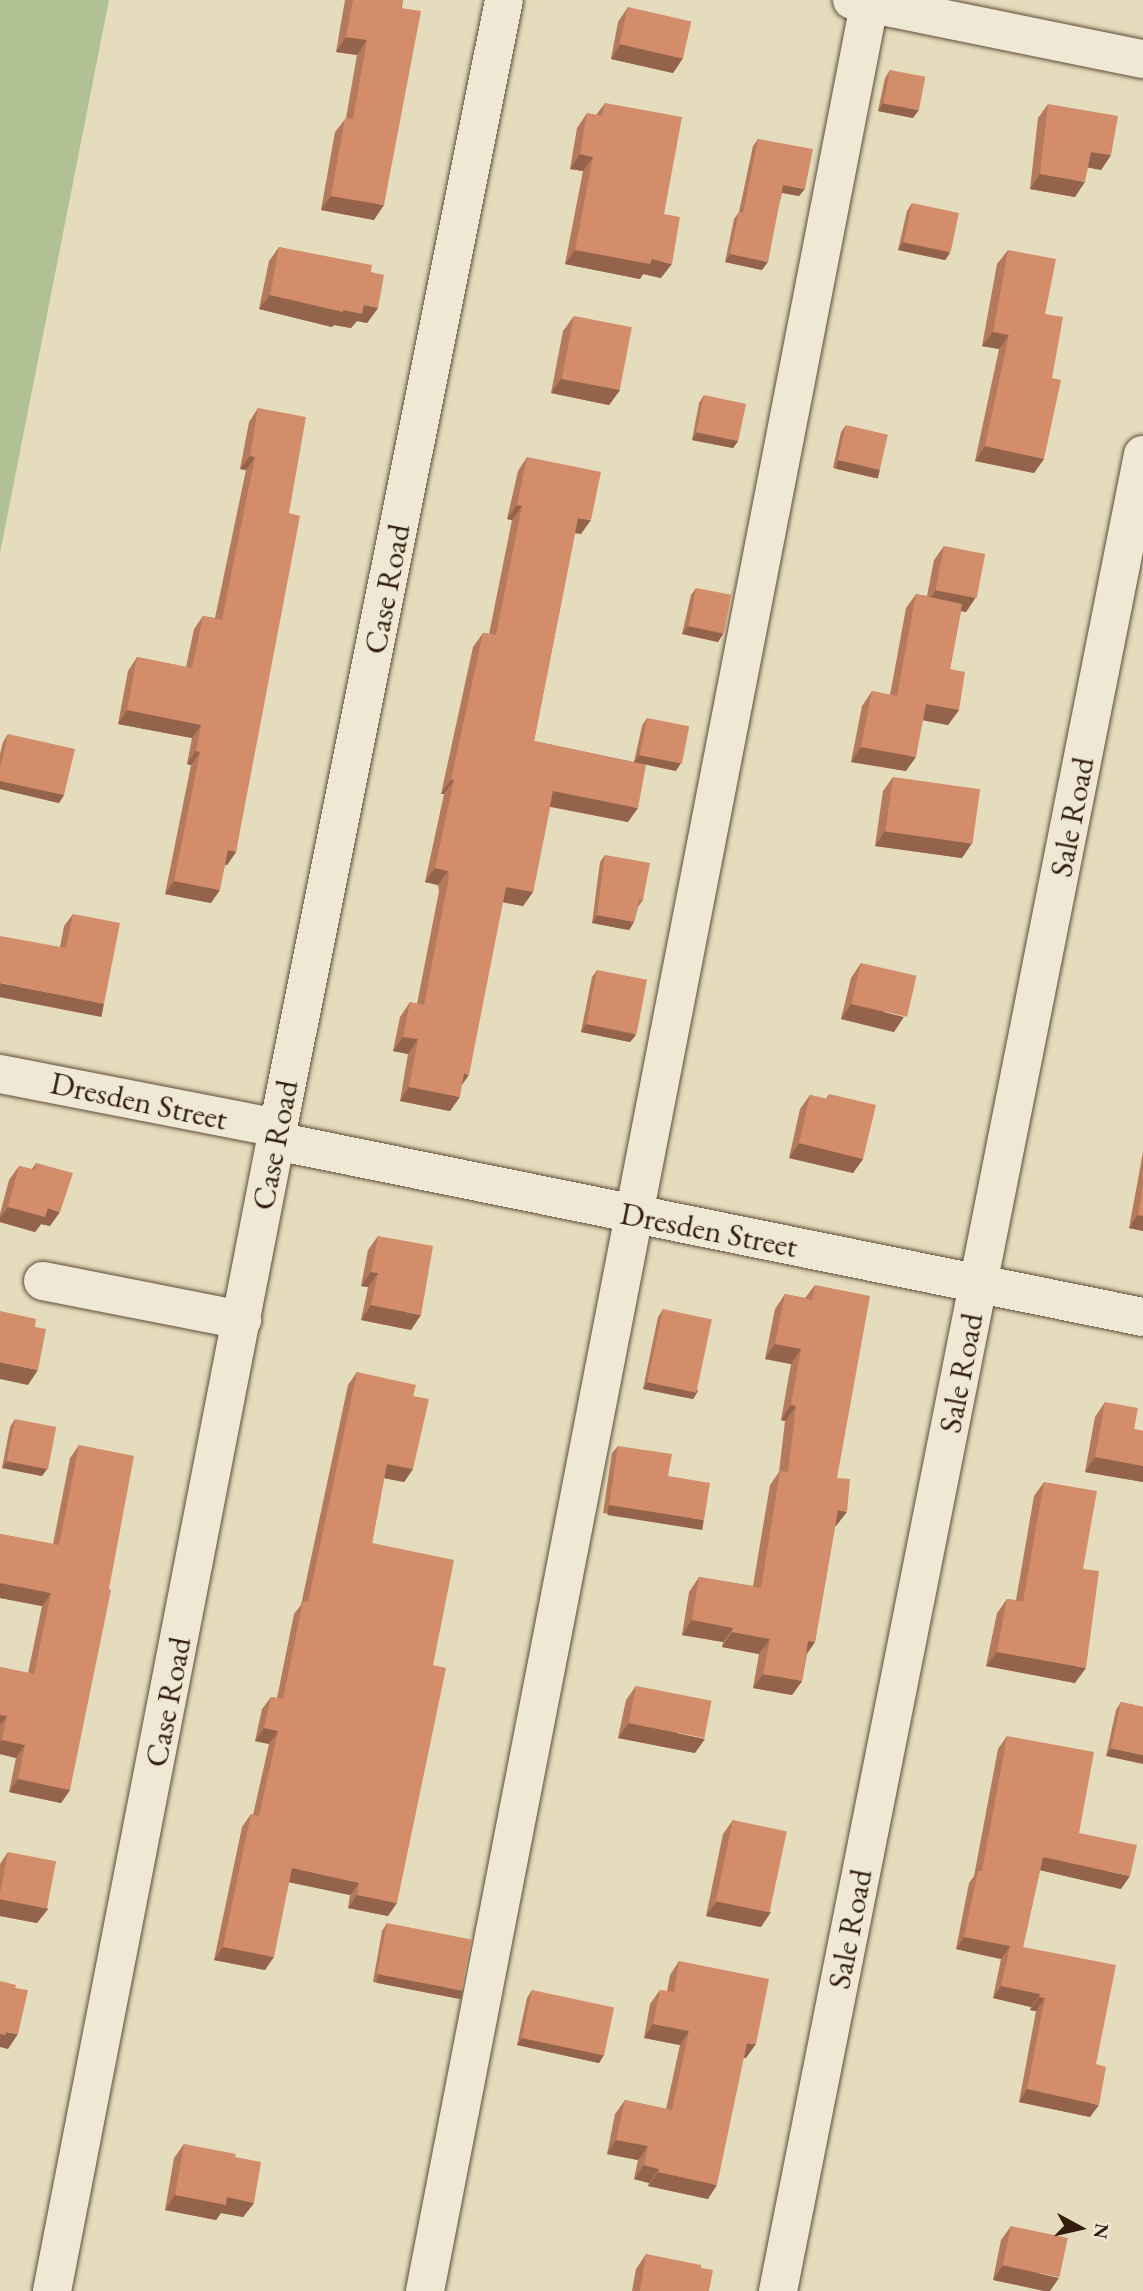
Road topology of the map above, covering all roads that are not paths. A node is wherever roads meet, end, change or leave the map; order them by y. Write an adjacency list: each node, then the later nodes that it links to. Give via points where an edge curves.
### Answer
1 (504, 0): 6 (street, Case Road)
2 (864, 1): 3 (street); 7 (street)
3 (1143, 59)
4 (1143, 456): 9 (street, Sale Road)
5 (0, 1074): 6 (street, Dresden Street)
6 (277, 1134): 7 (street, Dresden Street); 11 (street, Case Road)
7 (634, 1215): 9 (street, Dresden Street); 13 (street)
8 (43, 1281): 11 (street)
9 (979, 1284): 10 (street, Dresden Street); 14 (street, Sale Road)
10 (1143, 1317)
11 (242, 1320): 12 (street, Case Road)
12 (52, 2291)
13 (425, 2291)
14 (778, 2291)

